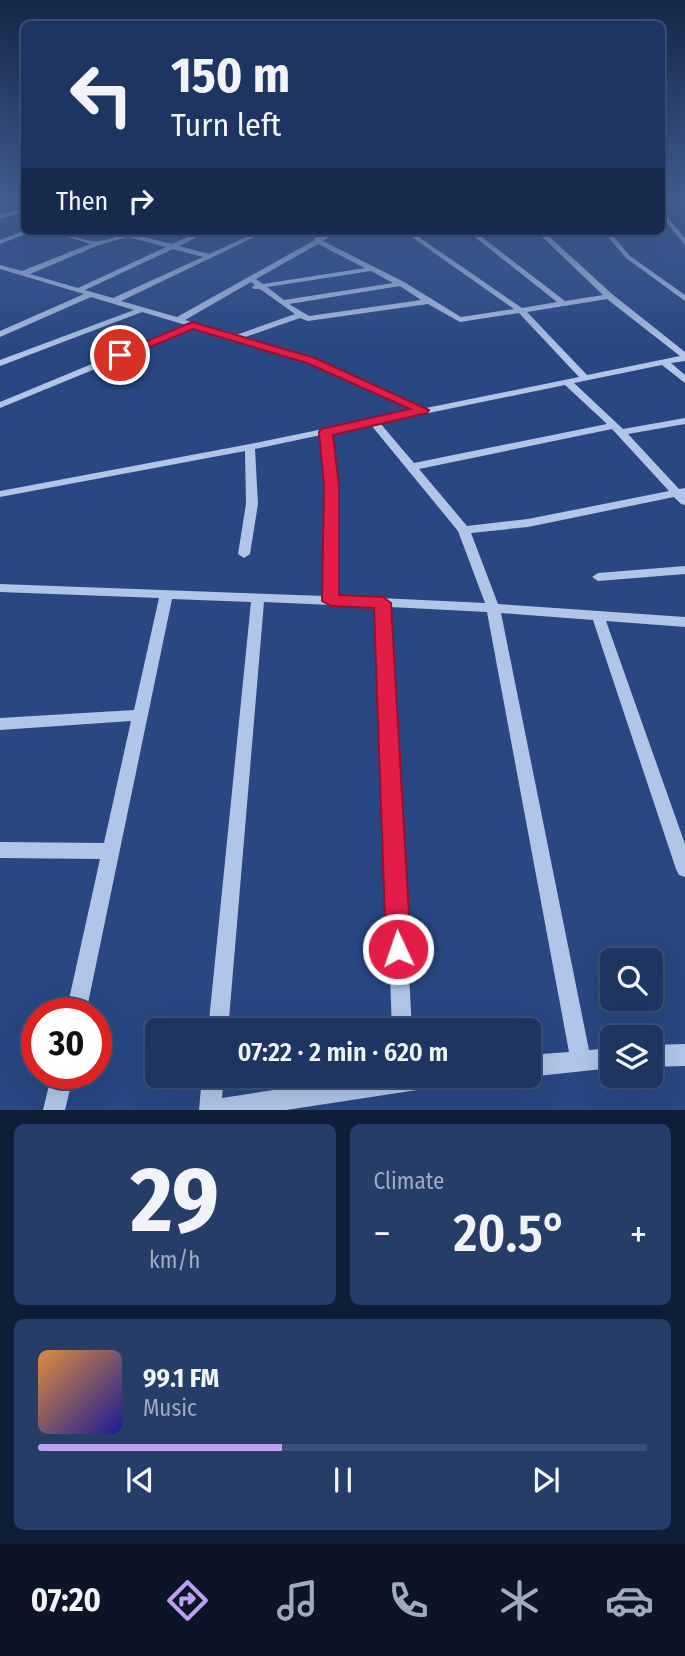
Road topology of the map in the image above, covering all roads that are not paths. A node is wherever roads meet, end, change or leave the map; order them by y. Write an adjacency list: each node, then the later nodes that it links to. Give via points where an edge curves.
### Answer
1 (77, 252): 14 (street)
2 (161, 252): 18 (street)
3 (194, 252): 11 (street)
4 (218, 252): 11 (street)
5 (296, 252): 15 (street)
6 (339, 252): 13 (street)
7 (437, 252): 28 (street)
8 (497, 252): 26 (street)
9 (561, 252): 21 (street)
10 (624, 252): 22 (street)
11 (209, 256): 23 (street)
12 (0, 267): 14 (street)
13 (373, 269): 16 (street); 17 (street)
14 (22, 274): 18 (street)
15 (251, 278): 17 (street); 19 (street)
16 (401, 285): 24 (street); 25 (street)
17 (261, 287): 19 (street); 25 (street)
18 (79, 290): 20 (street)
19 (231, 290): 30 (street)
20 (91, 294): 23 (street); 32 (street)
21 (609, 296): 26 (street); 34 (street)
22 (685, 299)
23 (114, 301): 27 (street)
24 (429, 301): 28 (street, via 460,320); 29 (street, via 314,319)
25 (282, 303): 29 (street)
26 (564, 304): 28 (street)
27 (140, 310): 30 (street); 36 (street)
28 (522, 311): 37 (street)
29 (300, 315): 33 (street)
30 (177, 321): 31 (street)
31 (192, 326): 33 (street); 40 (street)
32 (0, 334)
33 (235, 338): 41 (street, via 320,364)
34 (685, 357): 35 (street)
35 (664, 362): 37 (street); 38 (street)
36 (0, 363)
37 (584, 377): 39 (street)
38 (685, 380)
39 (566, 381): 41 (street); 44 (street)
40 (0, 405)
41 (423, 410): 43 (street)
42 (685, 421): 44 (street)
43 (374, 422): 45 (street); 47 (street)
44 (617, 429): 47 (street); 49 (street)
45 (326, 432): 46 (street); 57 (street, via 332,486)
46 (250, 447): 48 (street); 51 (street, via 252,504)
47 (411, 467): 50 (street)
48 (0, 494)
49 (682, 495): 50 (street)
50 (464, 530): 59 (street)
51 (244, 554)
52 (685, 569): 53 (street)
53 (598, 577)
54 (0, 587): 55 (street)
55 (166, 594): 56 (street); 62 (street)
56 (258, 598): 57 (street); 68 (street)
57 (331, 601): 58 (street)
58 (383, 603): 59 (street); 69 (street)
59 (493, 608): 60 (street); 73 (street)
60 (598, 616): 61 (street); 66 (street)
61 (685, 622)
62 (141, 715): 63 (street); 65 (street)
63 (0, 724)
64 (0, 850): 65 (street)
65 (112, 850): 67 (street)
66 (685, 869)
67 (79, 998)
68 (219, 1018)
69 (401, 1018)
70 (685, 1055): 71 (street)
71 (663, 1056)
72 (600, 1059): 73 (street)
73 (581, 1060): 74 (street)
74 (541, 1065)
75 (213, 1088): 79 (street)
76 (345, 1088): 79 (street)
77 (59, 1089): 78 (street)
78 (54, 1110)
79 (213, 1110)

